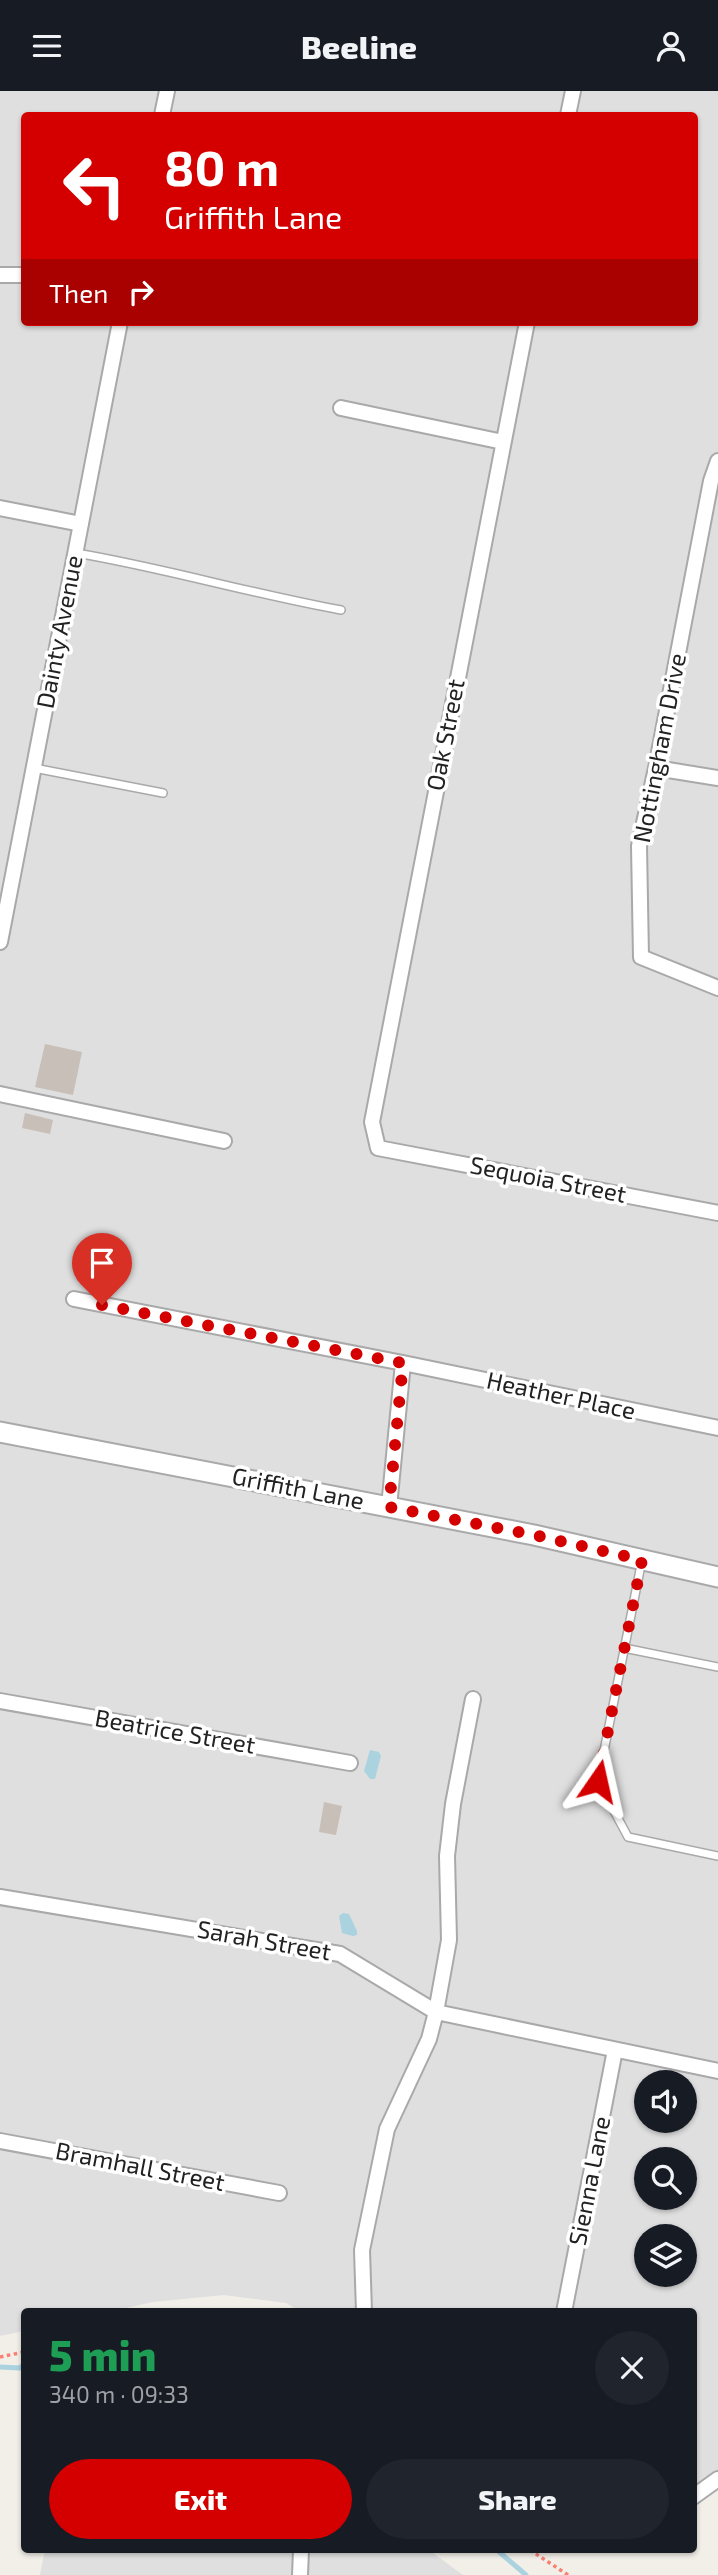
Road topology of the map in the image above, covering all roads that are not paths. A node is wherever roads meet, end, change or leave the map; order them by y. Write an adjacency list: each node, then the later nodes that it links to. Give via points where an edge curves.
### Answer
1 (167, 91): 3 (street)
2 (573, 91): 4 (street)
3 (163, 112)
4 (569, 112)
5 (0, 275): 6 (street)
6 (21, 275)
7 (119, 326): 13 (street, Dainty Avenue)
8 (526, 326): 10 (street, Oak Street)
9 (341, 408): 10 (street)
10 (503, 442): 24 (street, Oak Street, via 379,1082 372,1122)
11 (718, 461): 17 (street, Nottingham Drive)
12 (0, 508): 13 (street)
13 (81, 524): 14 (street, Dainty Avenue)
14 (76, 553): 15 (lane); 16 (street, Dainty Avenue)
15 (341, 610)
16 (34, 768): 19 (lane); 20 (street, Dainty Avenue)
17 (656, 768): 18 (street); 21 (street, Nottingham Drive, via 639,846 641,957)
18 (718, 778)
19 (163, 793)
20 (0, 942)
21 (718, 988)
22 (0, 1094): 23 (street)
23 (224, 1141)
24 (378, 1148): 25 (street, Sequoia Street)
25 (718, 1213)
26 (74, 1299): 27 (street, Heather Place)
27 (403, 1363): 28 (street, Heather Place); 30 (street)
28 (718, 1428)
29 (0, 1432): 30 (street, Griffith Lane)
30 (389, 1507): 31 (street, Griffith Lane)
31 (642, 1560): 32 (street, Griffith Lane); 33 (lane)
32 (718, 1577)
33 (624, 1648): 34 (lane); 38 (lane, via 598,1781 628,1837)
34 (718, 1667)
35 (473, 1699): 40 (street, via 451,1817 449,1940)
36 (0, 1701): 37 (street, Beatrice Street)
37 (350, 1763)
38 (718, 1856)
39 (0, 1897): 40 (street, Sarah Street, via 340,1954)
40 (436, 2012): 41 (street, Sarah Street); 45 (street, via 429,2039 387,2129 362,2250)
41 (615, 2050): 42 (street, Sarah Street); 46 (street, Sienna Lane)
42 (718, 2071)
43 (0, 2141): 44 (street, Bramhall Street)
44 (279, 2193)
45 (364, 2308)
46 (565, 2308)
47 (718, 2479): 48 (street)
48 (697, 2494)
49 (301, 2553): 50 (street)
50 (300, 2575)

